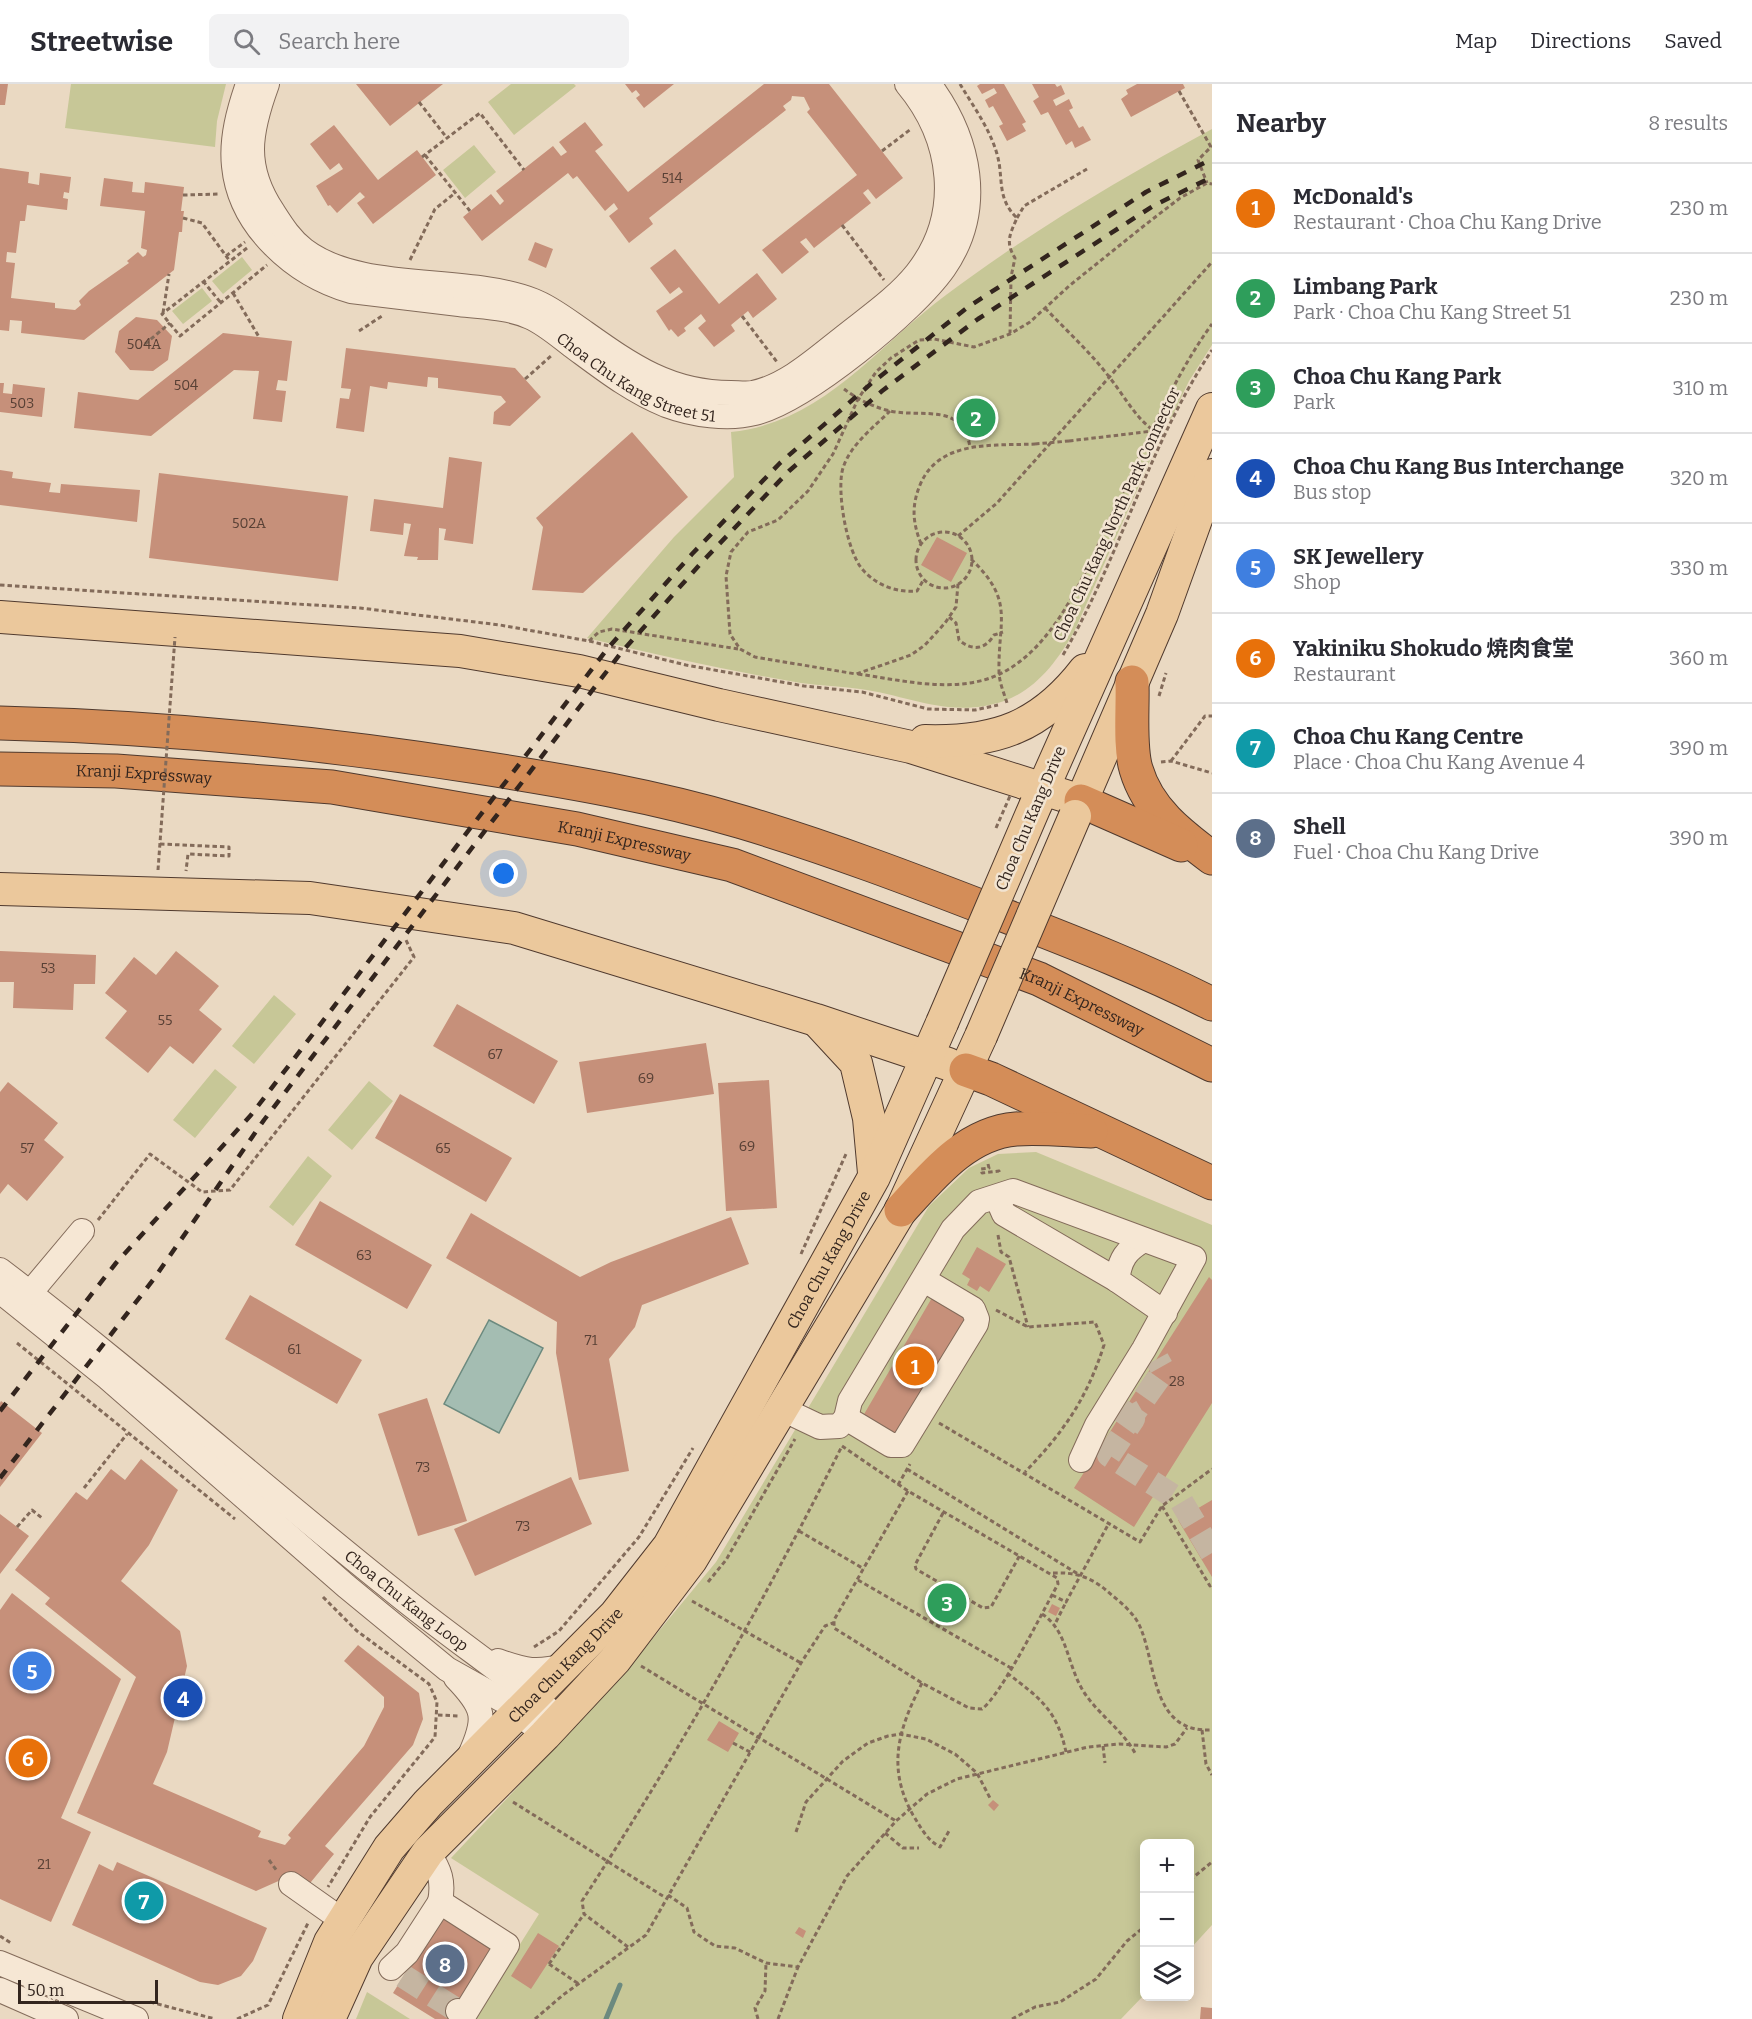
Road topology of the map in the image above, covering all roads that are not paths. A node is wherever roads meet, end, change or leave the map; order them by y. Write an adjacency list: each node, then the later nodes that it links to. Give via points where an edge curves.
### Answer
1 (248, 84): 4 (street, Choa Chu Kang Street 51, via 233,142 234,168 243,198 264,234 296,266 351,291 502,309 530,317 621,381 667,405 711,416 754,413 793,397 908,309 945,266 958,243 967,213 967,162 960,136)
2 (267, 84): 3 (street, Choa Chu Kang Street 51, via 255,117 252,166 264,198 284,230 304,250 322,261 369,275 506,292 536,302 629,364 674,386 710,393 752,393 784,381 897,295 928,256 946,210 947,167 929,115)
3 (907, 84)
4 (929, 84)
5 (1212, 409): 8 (main road, Choa Chu Kang Drive)
6 (1212, 475): 9 (main road, Choa Chu Kang Drive, via 1162,614)
7 (0, 617): 11 (main road, via 460,651 579,671)
8 (1111, 636): 11 (main road, via 1069,691 1048,711 1024,725 960,742 920,740); 13 (main road, Choa Chu Kang Drive)
9 (1132, 682): 14 (main road, Choa Chu Kang Drive); 15 (highway, via 1136,768 1156,808 1172,828)
10 (0, 723): 17 (highway, via 119,726 370,750 593,785 741,822 883,868 1099,953)
11 (911, 747): 13 (main road)
12 (0, 769): 20 (highway, Kranji Expressway, via 116,771 332,787 577,828 732,865 1039,979)
13 (1039, 795): 14 (main road); 19 (main road, Choa Chu Kang Drive, bridge)
14 (1078, 809): 15 (highway); 21 (main road, Choa Chu Kang Drive, bridge)
15 (1212, 860)
16 (0, 889): 18 (main road, via 310,898 514,928)
17 (1212, 1004)
18 (816, 1020): 19 (main road); 23 (main road, via 856,1063 869,1118)
19 (928, 1057): 21 (main road); 23 (main road, Choa Chu Kang Drive)
20 (1212, 1065)
21 (966, 1070): 22 (highway); 26 (main road, Choa Chu Kang Drive)
22 (1105, 1131): 24 (highway); 26 (highway, via 1015,1129 980,1139 957,1153)
23 (874, 1177): 41 (main road, Choa Chu Kang Drive, via 669,1546 615,1615)
24 (1212, 1183)
25 (997, 1198): 28 (street, via 1013,1191); 31 (street, via 980,1202 968,1211); 32 (street, via 1004,1214)
26 (901, 1210): 36 (main road, Choa Chu Kang Drive)
27 (88, 1228): 34 (street)
28 (1151, 1242): 29 (street); 32 (street, via 1128,1249 1119,1263)
29 (1207, 1259): 35 (street)
30 (0, 1270): 34 (street, Choa Chu Kang Loop)
31 (924, 1280): 37 (street); 37 (street, via 973,1309 976,1324 902,1445 891,1445)
32 (1117, 1280): 35 (street)
33 (0, 1291): 39 (street, Choa Chu Kang Loop)
34 (30, 1293): 39 (street, Choa Chu Kang Loop)
35 (1165, 1313): 38 (street, via 1150,1354)
36 (783, 1404): 37 (street, via 822,1419); 44 (main road, Choa Chu Kang Drive, via 691,1560 615,1660)
37 (848, 1409)
38 (1081, 1460)
39 (249, 1486): 40 (street, Choa Chu Kang Loop); 42 (street, Choa Chu Kang Loop, via 346,1586)
40 (473, 1653): 41 (street, via 520,1670 541,1672); 43 (street, Choa Chu Kang Loop)
41 (565, 1666): 43 (main road, Choa Chu Kang Drive)
42 (447, 1669): 43 (street, Choa Chu Kang Loop, via 504,1701); 45 (street, via 473,1695 481,1717 482,1729)
43 (526, 1705): 44 (street, Choa Chu Kang Loop); 45 (main road, Choa Chu Kang Drive)
44 (553, 1727): 47 (main road, Choa Chu Kang Drive)
45 (464, 1768): 46 (main road, Choa Chu Kang Drive)
46 (389, 1848): 47 (main road, via 409,1842); 50 (main road, Choa Chu Kang Drive)
47 (428, 1852): 49 (street, via 440,1872); 51 (main road, Choa Chu Kang Drive)
48 (291, 1884): 50 (street)
49 (440, 1902): 51 (street, via 397,1972); 55 (street, via 507,1945 464,2015)
50 (330, 1912): 53 (main road, Choa Chu Kang Drive)
51 (357, 1957): 60 (main road, Choa Chu Kang Drive)
52 (0, 1963): 57 (street)
53 (312, 1985): 58 (main road); 59 (main road, Choa Chu Kang Drive)
54 (0, 1990): 56 (street)
55 (458, 2011)
56 (66, 2019)
57 (136, 2019)
58 (282, 2019)
59 (299, 2019)
60 (329, 2019)

